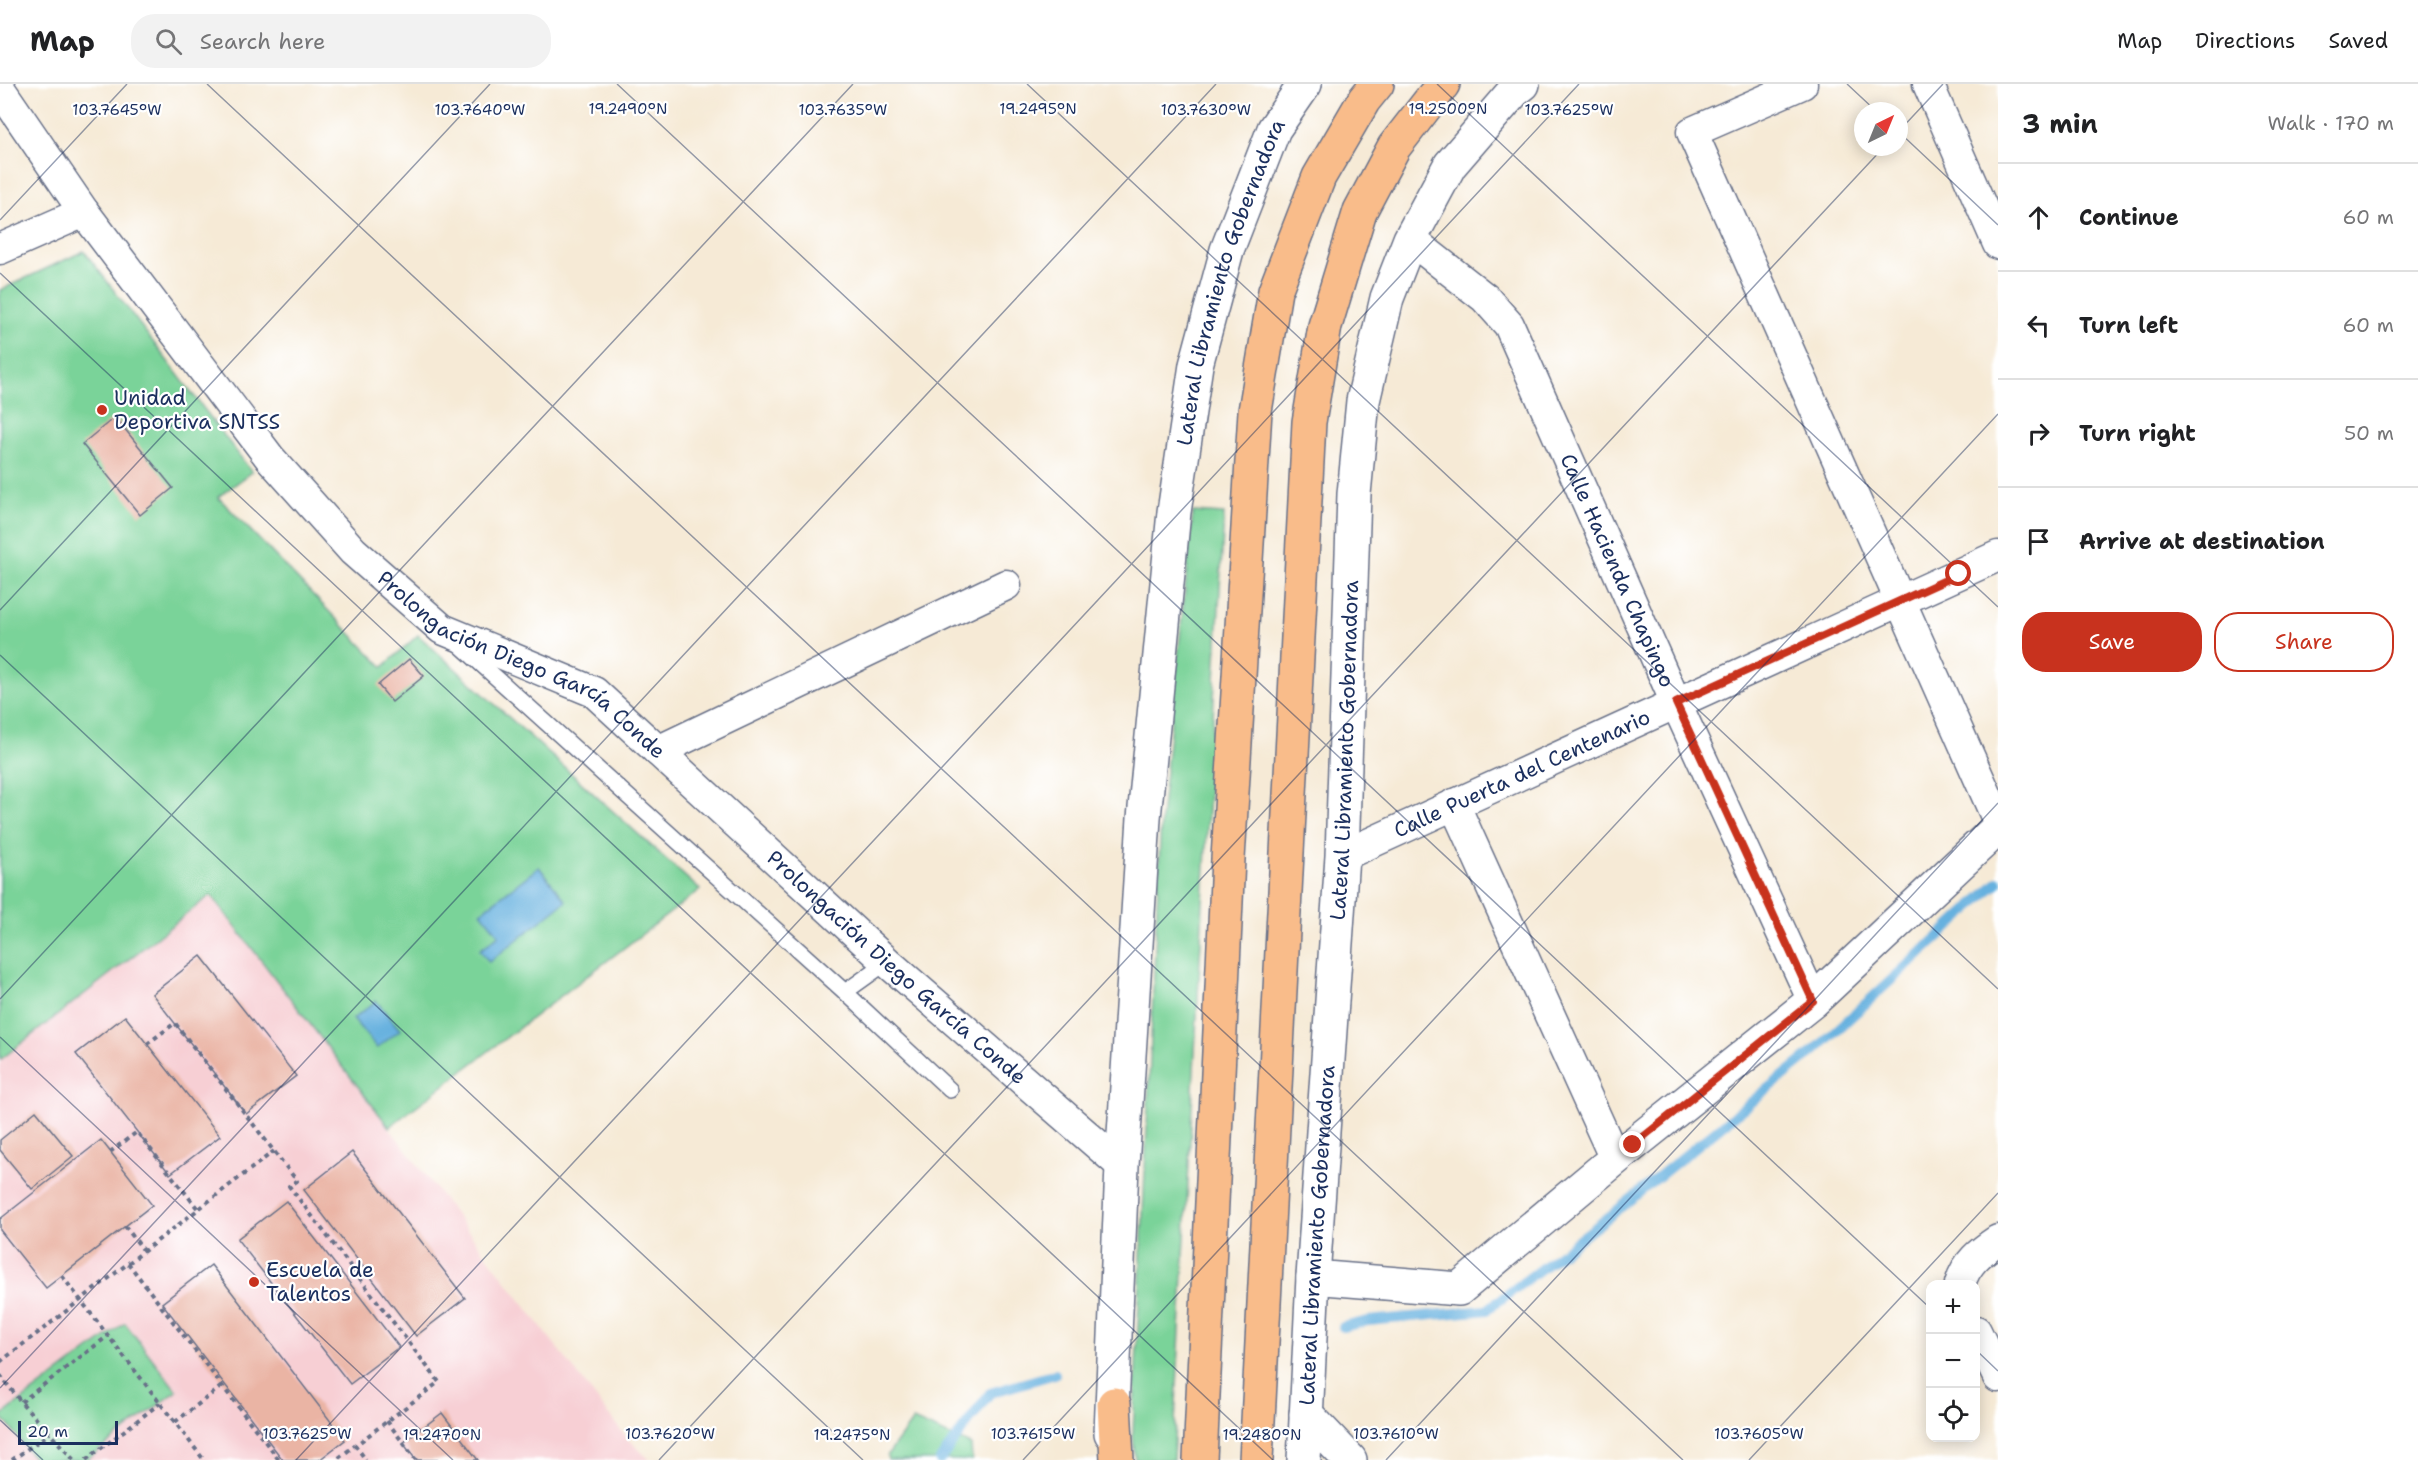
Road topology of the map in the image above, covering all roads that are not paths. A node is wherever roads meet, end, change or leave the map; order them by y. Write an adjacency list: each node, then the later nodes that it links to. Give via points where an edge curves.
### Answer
1 (1305, 84): 27 (street, Lateral Libramiento Gobernadora, via 1274,129 1227,250 1196,366 1174,512 1144,819)
2 (1377, 84): 37 (highway, via 1319,177 1275,291 1255,411 1228,848)
3 (1443, 84): 38 (highway, via 1394,147 1360,211 1325,326 1309,422)
4 (1523, 84): 9 (street, Lateral Libramiento Gobernadora, via 1450,165)
5 (1802, 84): 14 (street, via 1692,132)
6 (1928, 84): 10 (street)
7 (0, 89): 8 (street, Prolongación Diego García Conde)
8 (84, 212): 11 (street); 15 (street, Prolongación Diego García Conde, via 270,458 353,551)
9 (1410, 239): 16 (street, Calle Hacienda Chapingo, via 1485,298 1509,324); 21 (street, Lateral Libramiento Gobernadora, via 1387,298 1363,401 1354,494)
10 (1998, 244)
11 (0, 249)
12 (1998, 556): 14 (street, Calle Puerta del Centenario)
13 (1006, 585): 17 (street)
14 (1900, 600): 16 (street, Calle Puerta del Centenario); 19 (street)
15 (442, 629): 17 (street, Prolongación Diego García Conde, via 594,692); 23 (lane)
16 (1676, 703): 18 (street, Calle Puerta del Centenario); 24 (street, Calle Hacienda Chapingo)
17 (658, 751): 22 (street, Prolongación Diego García Conde)
18 (1454, 804): 21 (street, Calle Puerta del Centenario); 26 (street)
19 (1998, 821)
20 (1998, 828): 24 (street)
21 (1341, 856): 29 (street, Lateral Libramiento Gobernadora)
22 (887, 962): 23 (lane); 27 (street, Prolongación Diego García Conde)
23 (845, 992): 25 (lane)
24 (1813, 1001): 26 (street)
25 (950, 1090)
26 (1615, 1159): 29 (street, via 1459,1289)
27 (1122, 1166): 33 (street, Lateral Libramiento Gobernadora)
28 (1998, 1240): 30 (street, via 1976,1255)
29 (1313, 1277): 34 (street, Lateral Libramiento Gobernadora)
30 (1961, 1280)
31 (1977, 1334): 32 (street)
32 (1998, 1377)
33 (1114, 1404): 35 (street, Lateral Libramiento Gobernadora); 36 (highway)
34 (1306, 1414): 39 (street, Lateral Libramiento Gobernadora); 40 (street)
35 (1109, 1460)
36 (1117, 1460)
37 (1200, 1460)
38 (1256, 1460)
39 (1304, 1460)
40 (1350, 1460)

